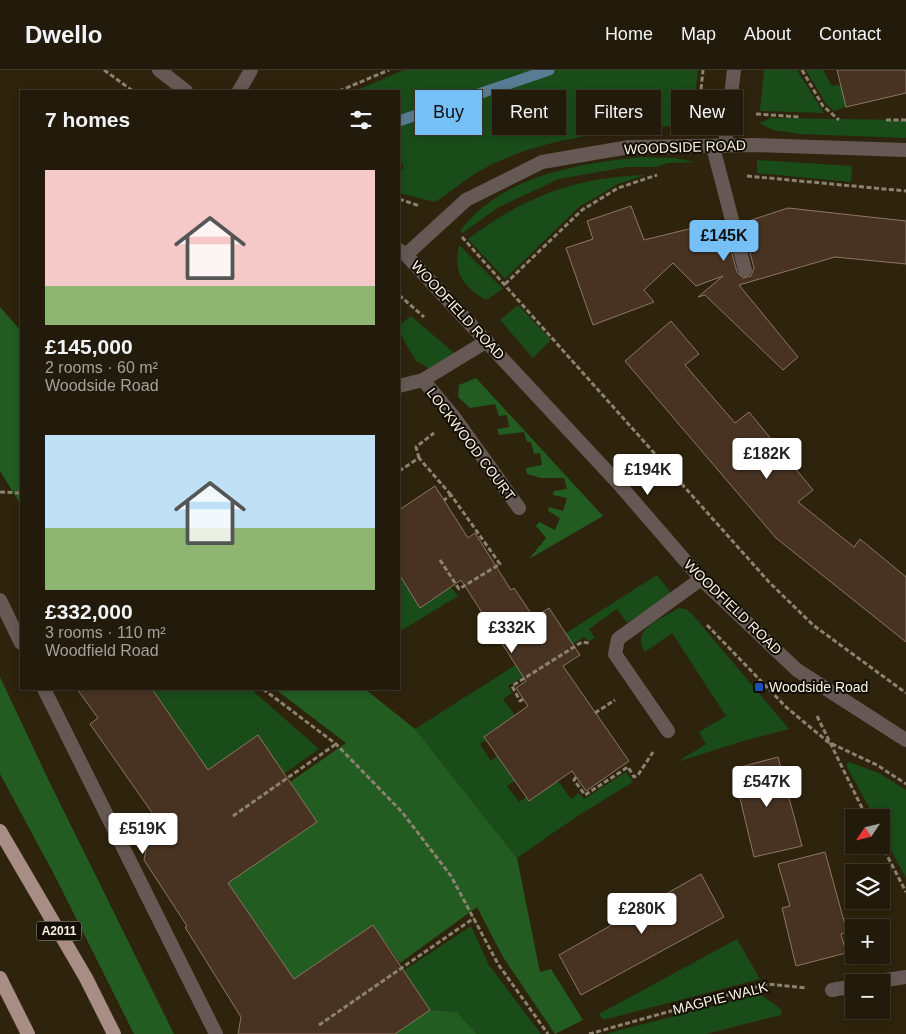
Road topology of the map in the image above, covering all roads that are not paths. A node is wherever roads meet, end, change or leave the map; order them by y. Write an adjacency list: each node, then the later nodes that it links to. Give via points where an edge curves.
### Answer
1 (159, 70): 4 (street)
2 (251, 70): 5 (street)
3 (734, 70): 6 (street)
4 (185, 90)
5 (240, 90)
6 (719, 146): 7 (street, WOODSIDE ROAD); 8 (street, WOODSIDE ROAD, via 629,147 542,162 466,200); 9 (street, via 719,173)
7 (906, 150)
8 (402, 252): 10 (street, WOODFIELD ROAD)
9 (745, 270)
10 (487, 341): 11 (street, LOCKWOOD COURT); 14 (street, WOODFIELD ROAD)
11 (423, 380): 12 (street, LOCKWOOD COURT); 13 (street, LOCKWOOD COURT, via 454,417)
12 (400, 386)
13 (519, 508)
14 (701, 579): 18 (street, via 618,639 615,654); 19 (street, WOODFIELD ROAD, via 797,670)
15 (0, 600): 16 (street)
16 (20, 641)
17 (44, 690): 28 (street)
18 (668, 731)
19 (906, 740)
20 (0, 831): 27 (main road, A2011, via 86,978)
21 (906, 976): 23 (street)
22 (0, 978): 26 (main road)
23 (890, 979)
24 (845, 988): 25 (street)
25 (832, 990)
26 (28, 1034)
27 (114, 1034)
28 (216, 1034)

